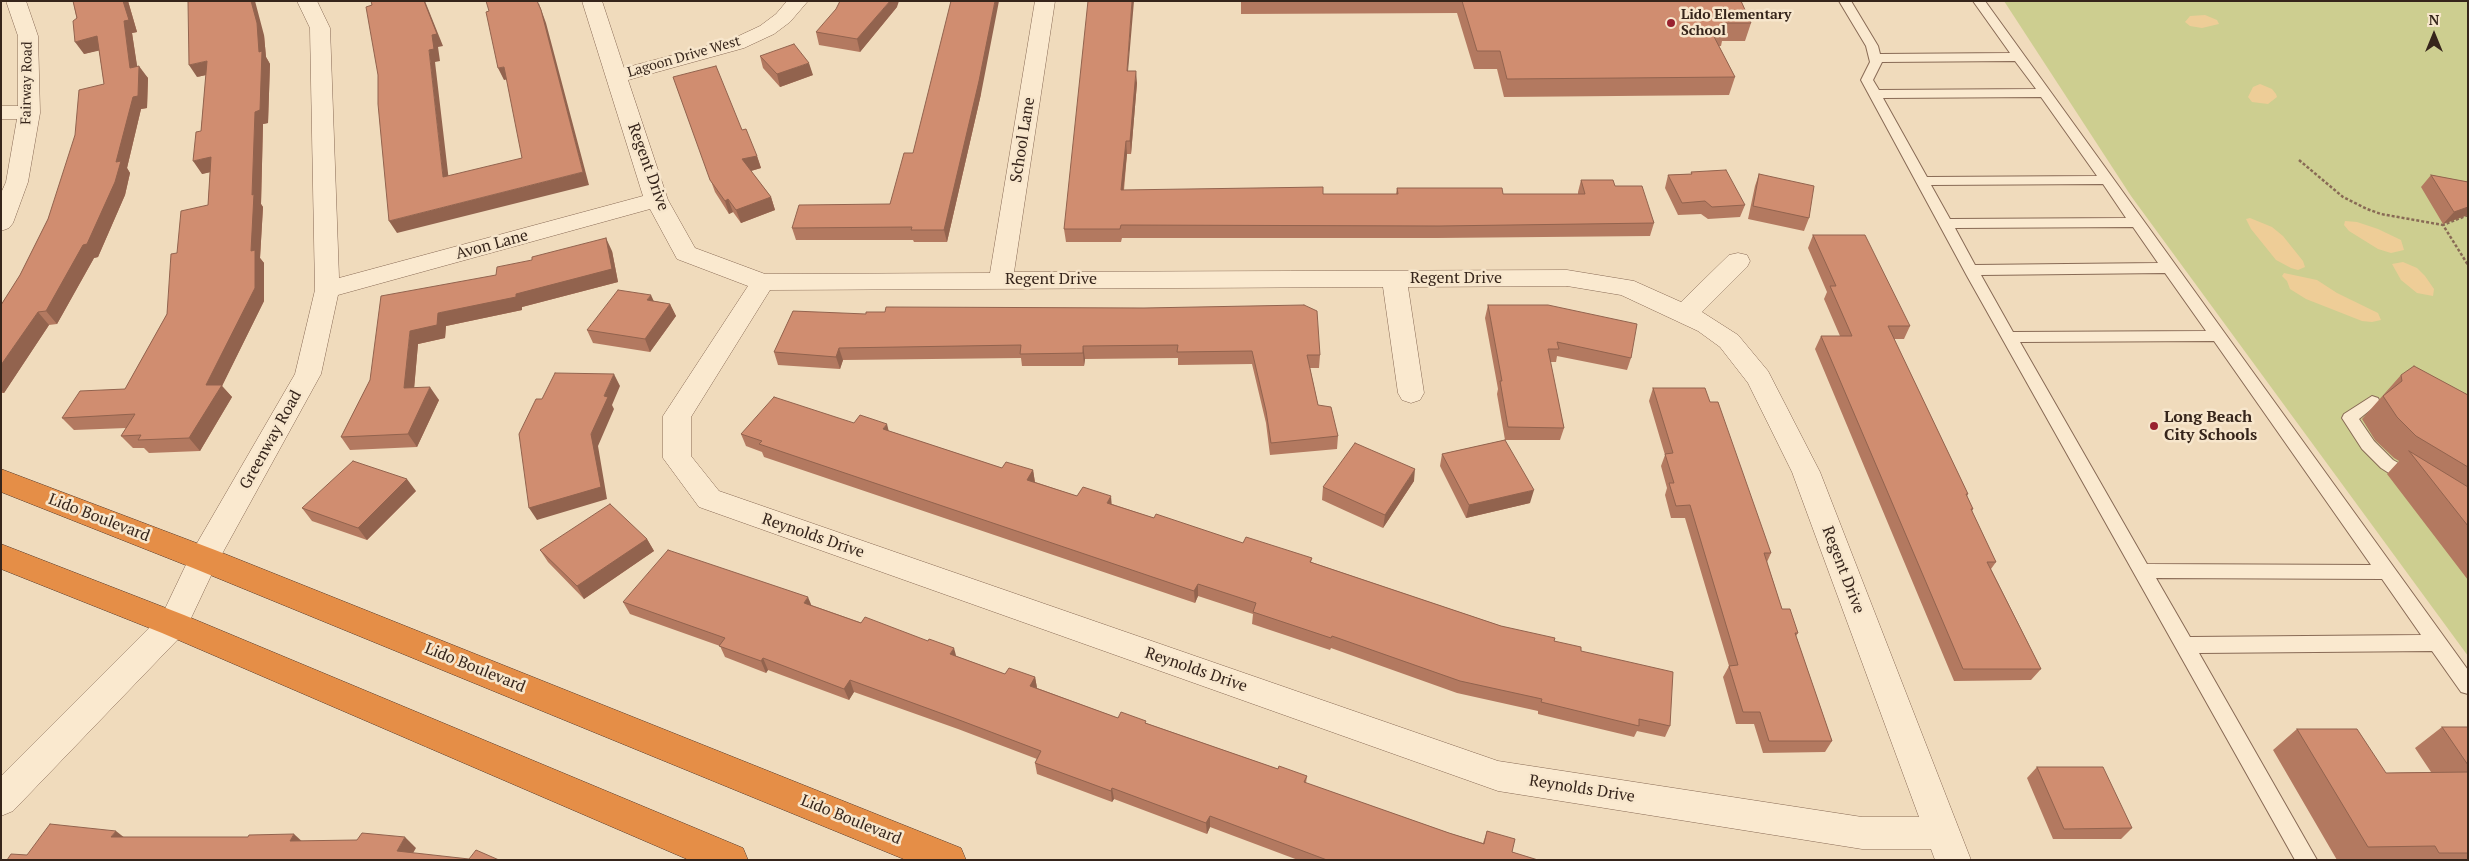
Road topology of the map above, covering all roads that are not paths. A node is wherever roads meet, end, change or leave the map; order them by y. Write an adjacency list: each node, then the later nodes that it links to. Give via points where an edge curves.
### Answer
1 (16, 1): 14 (street, Fairway Road, via 28,36)
2 (307, 1): 27 (street, Greenway Road, via 320,28)
3 (592, 1): 10 (street, Regent Drive)
4 (798, 1): 10 (street, Lagoon Drive West, via 784,18 767,30 737,44)
5 (1044, 1): 25 (street, School Lane)
6 (1845, 1): 9 (lane, via 1872,46)
7 (1979, 1): 8 (lane)
8 (2020, 57): 9 (lane); 11 (lane)
9 (1875, 58): 12 (lane, via 1867,80)
10 (617, 76): 17 (street, Regent Drive)
11 (2044, 93): 12 (lane); 15 (lane)
12 (1875, 94): 16 (lane)
13 (1, 112): 14 (street)
14 (30, 113): 19 (street, Fairway Road, via 17,182)
15 (2107, 180): 16 (lane); 18 (lane)
16 (1922, 181): 20 (lane)
17 (656, 200): 26 (street, Regent Drive, via 686,253); 27 (street, Avon Lane)
18 (2137, 222): 20 (lane); 22 (lane)
19 (1, 223)
20 (1946, 224): 23 (lane)
21 (1738, 261): 28 (street)
22 (2170, 268): 23 (lane); 29 (lane)
23 (1971, 270): 30 (lane)
24 (1394, 278): 25 (street, Regent Drive); 28 (street, Regent Drive, via 1567,278 1601,282 1649,296); 31 (street)
25 (1002, 280): 26 (street, Regent Drive)
26 (763, 282): 44 (street, Reynolds Drive, via 677,416 677,458 709,500 1498,776)
27 (327, 290): 36 (street, Greenway Road, via 308,374)
28 (1685, 313): 44 (street, Regent Drive, via 1729,341 1748,362 1806,472)
29 (2218, 336): 30 (lane); 38 (lane)
30 (2009, 337): 37 (lane)
31 (1411, 393)
32 (2372, 402): 34 (lane, via 2350,418 2368,445 2387,464)
33 (1, 480): 36 (highway, Lido Boulevard)
34 (2426, 488)
35 (1, 556): 39 (highway)
36 (204, 559): 39 (street, Greenway Road); 46 (highway, Lido Boulevard)
37 (2143, 571): 38 (lane); 41 (lane)
38 (2387, 572): 40 (lane)
39 (173, 624): 43 (street, Greenway Road); 45 (highway)
40 (2437, 643): 41 (lane); 42 (lane)
41 (2186, 645): 47 (lane)
42 (2468, 686)
43 (1, 800)
44 (1948, 846)
45 (730, 860)
46 (948, 860)
47 (2307, 860)

